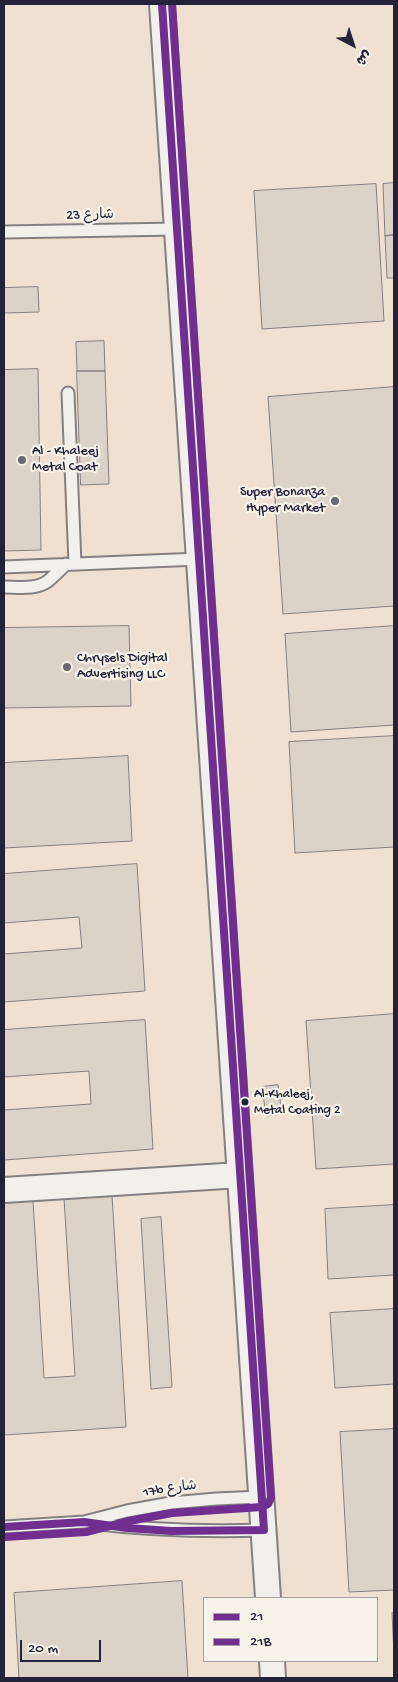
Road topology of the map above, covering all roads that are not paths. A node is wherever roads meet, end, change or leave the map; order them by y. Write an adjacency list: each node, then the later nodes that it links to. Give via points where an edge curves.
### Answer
1 (162, 4): 2 (street)
2 (177, 229): 3 (lane, شارع 23); 5 (street)
3 (4, 232)
4 (68, 393): 6 (lane)
5 (199, 559): 6 (lane); 9 (street)
6 (70, 564): 7 (lane); 8 (lane, via 42,584)
7 (4, 567)
8 (4, 587)
9 (240, 1175): 10 (street); 11 (street)
10 (4, 1190)
11 (261, 1497): 12 (lane, 17b شارع, via 171,1503); 14 (street)
12 (84, 1522): 13 (lane, 17b شارع); 14 (lane, 17b شارع, via 171,1531)
13 (4, 1527)
14 (264, 1530): 15 (street)
15 (268, 1597)
16 (272, 1662): 17 (street)
17 (273, 1678)

